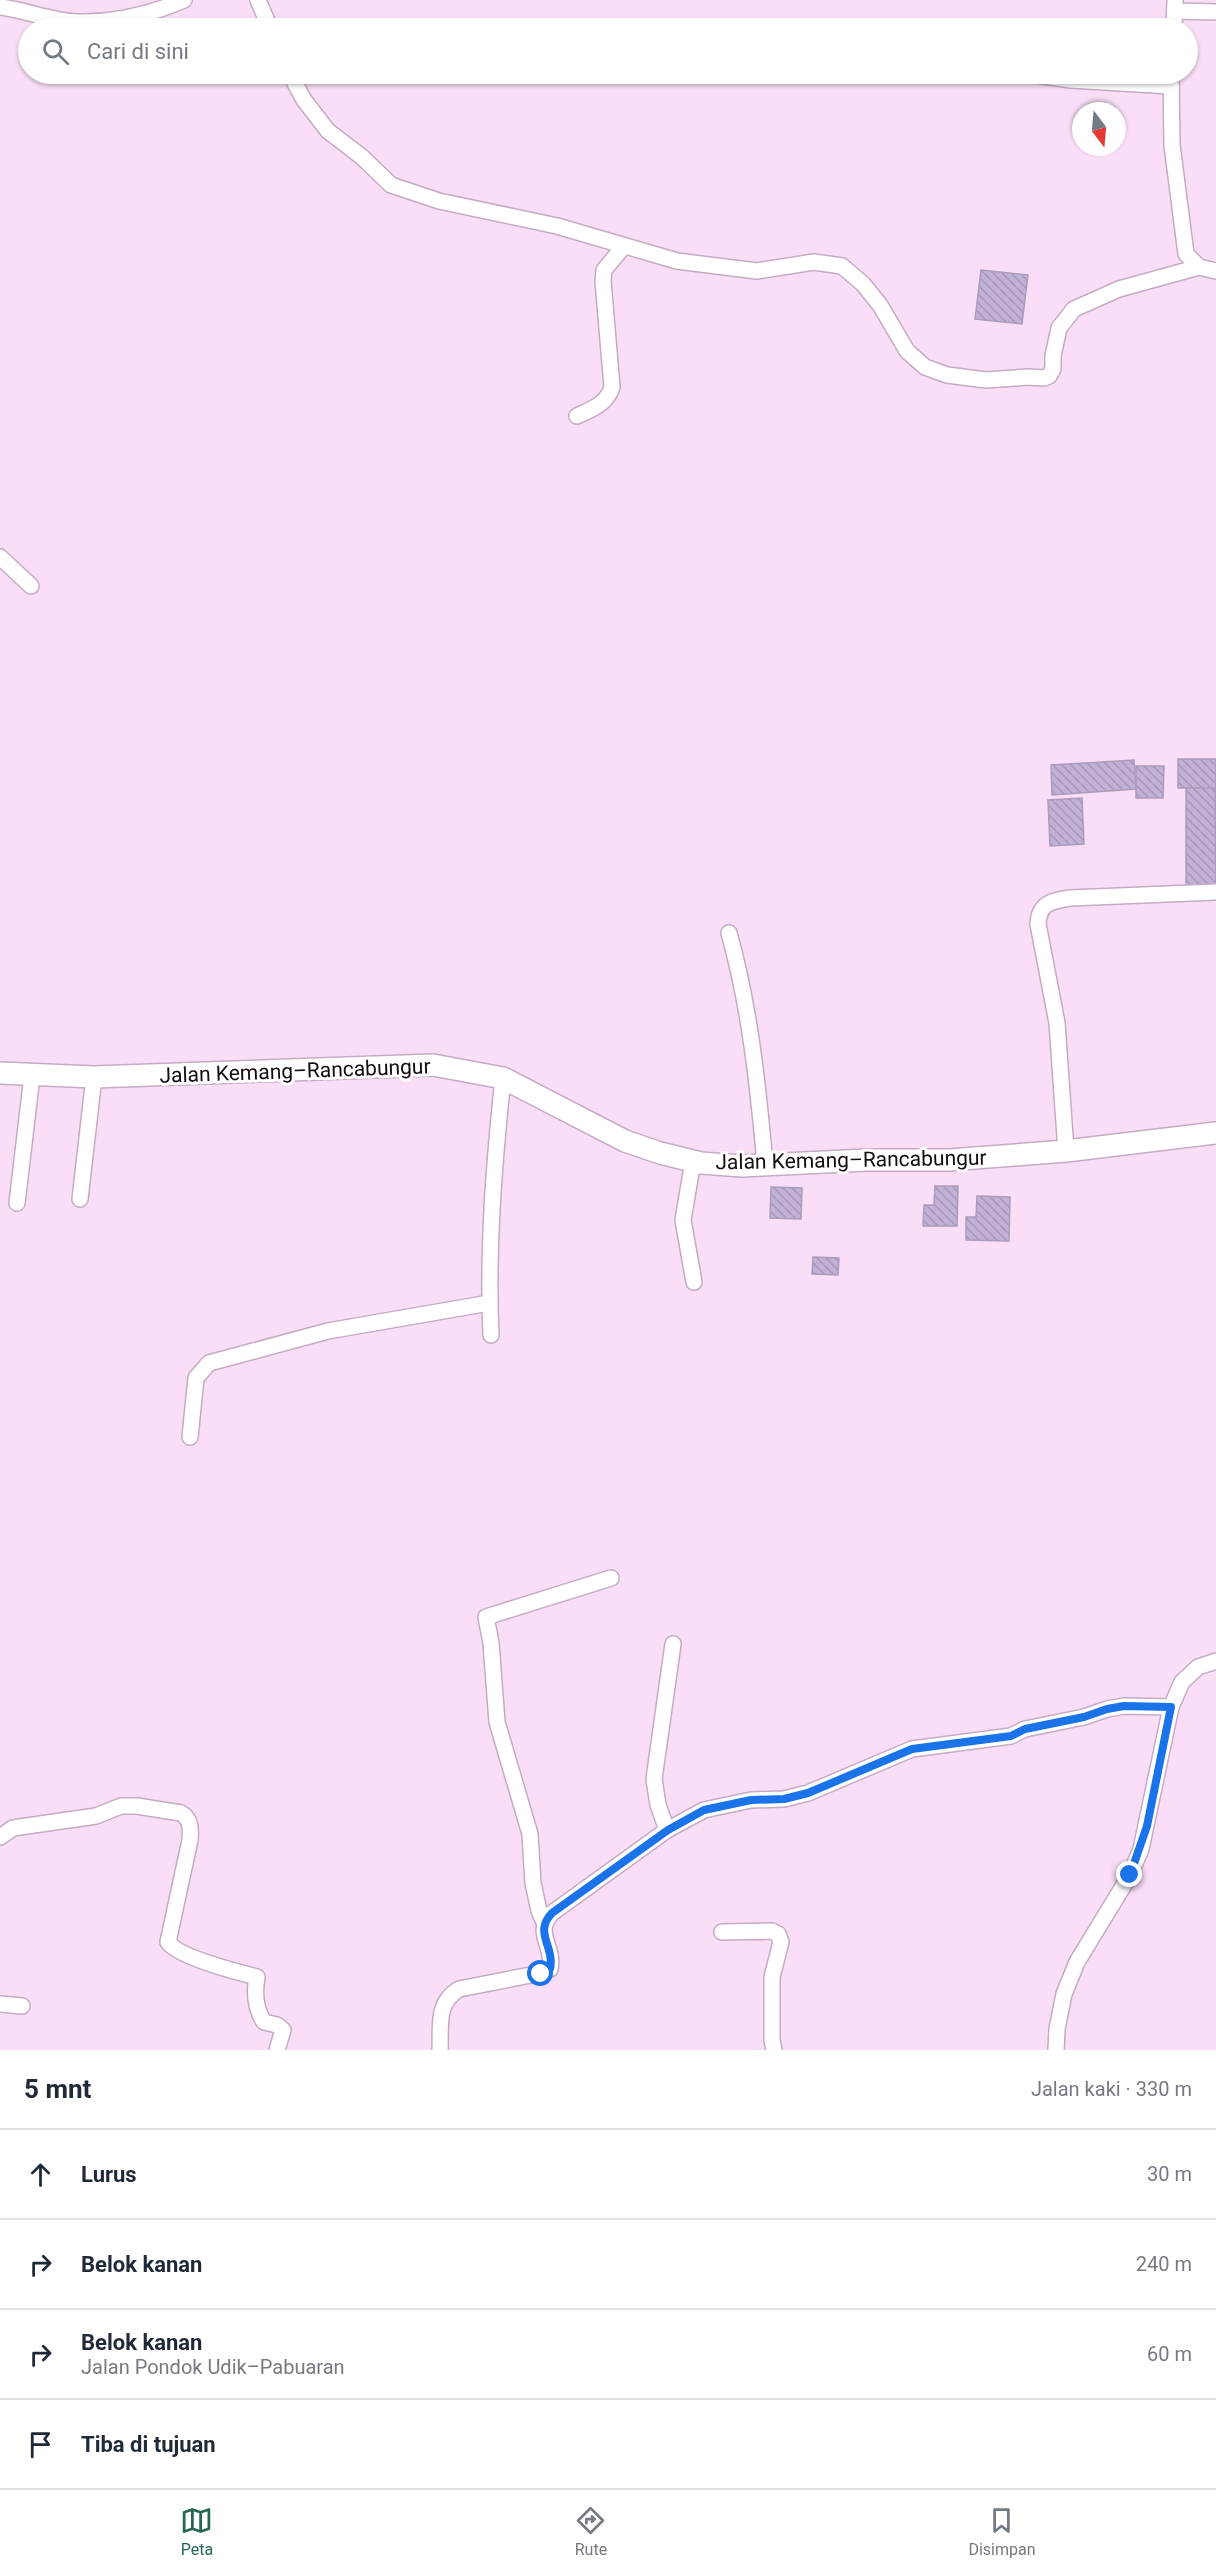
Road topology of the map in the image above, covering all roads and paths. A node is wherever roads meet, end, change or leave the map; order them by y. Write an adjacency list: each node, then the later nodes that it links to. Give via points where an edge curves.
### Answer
1 (184, 0): 7 (street, via 161,10)
2 (258, 0): 8 (street)
3 (1175, 6): 5 (street)
4 (0, 7): 6 (street)
5 (1216, 12)
6 (56, 18)
7 (123, 18)
8 (266, 18)
9 (295, 84): 11 (street, via 328,131 392,185 439,201 557,226)
10 (1171, 84): 12 (street, via 1172,145 1181,229 1186,254)
11 (624, 246): 12 (street, via 677,261 757,271 814,262 842,266 864,284 907,351 925,367 947,375 986,380 1049,376 1059,328 1074,309 1119,289); 14 (street, via 604,270 610,396)
12 (1199, 267): 13 (street)
13 (1216, 271)
14 (577, 416)
15 (0, 557): 16 (street)
16 (31, 586)
17 (1216, 892): 24 (street, via 1070,898 1044,905 1038,924 1057,1023)
18 (729, 933): 26 (street, via 748,1012)
19 (0, 1073): 20 (street, Jalan Kemang–Rancabungur)
20 (32, 1076): 21 (street, Jalan Kemang–Rancabungur); 28 (street)
21 (94, 1077): 22 (street, Jalan Kemang–Rancabungur, via 433,1065); 27 (street)
22 (503, 1078): 25 (street, Jalan Kemang–Rancabungur, via 625,1141); 30 (street, via 493,1169)
23 (1216, 1133): 24 (street, Jalan Kemang–Rancabungur)
24 (1066, 1151): 26 (street, Jalan Kemang–Rancabungur, via 949,1160)
25 (693, 1161): 26 (street, Jalan Kemang–Rancabungur); 29 (street, via 683,1220)
26 (765, 1164)
27 (80, 1199)
28 (17, 1203)
29 (694, 1282)
30 (489, 1304): 31 (street); 32 (street, via 328,1330 209,1363 196,1378)
31 (491, 1335)
32 (190, 1437)
33 (611, 1578): 39 (street, via 486,1617 496,1722 530,1834 533,1883)
34 (673, 1644): 37 (street, via 654,1779 658,1805)
35 (1216, 1661): 36 (street, via 1198,1667 1182,1682)
36 (1171, 1707): 37 (street, via 1124,1706 1025,1729 1011,1736 912,1749 808,1793 704,1810); 46 (street, via 1141,1849 1130,1875 1077,1962 1064,1994)
37 (668, 1830): 39 (street)
38 (0, 1835): 43 (street, via 13,1828 96,1816 121,1806 186,1816 191,1825 190,1840 168,1942 172,1949 256,1977 255,1997 260,2015 264,2022 283,2030)
39 (544, 1922): 44 (street, via 543,1932 552,1959 550,1969 459,1989 447,1996 442,2008)
40 (722, 1932): 45 (street, via 778,1934 781,1942 772,1977)
41 (0, 2004): 42 (street)
42 (22, 2006)
43 (278, 2050)
44 (440, 2050)
45 (774, 2050)
46 (1056, 2050)

